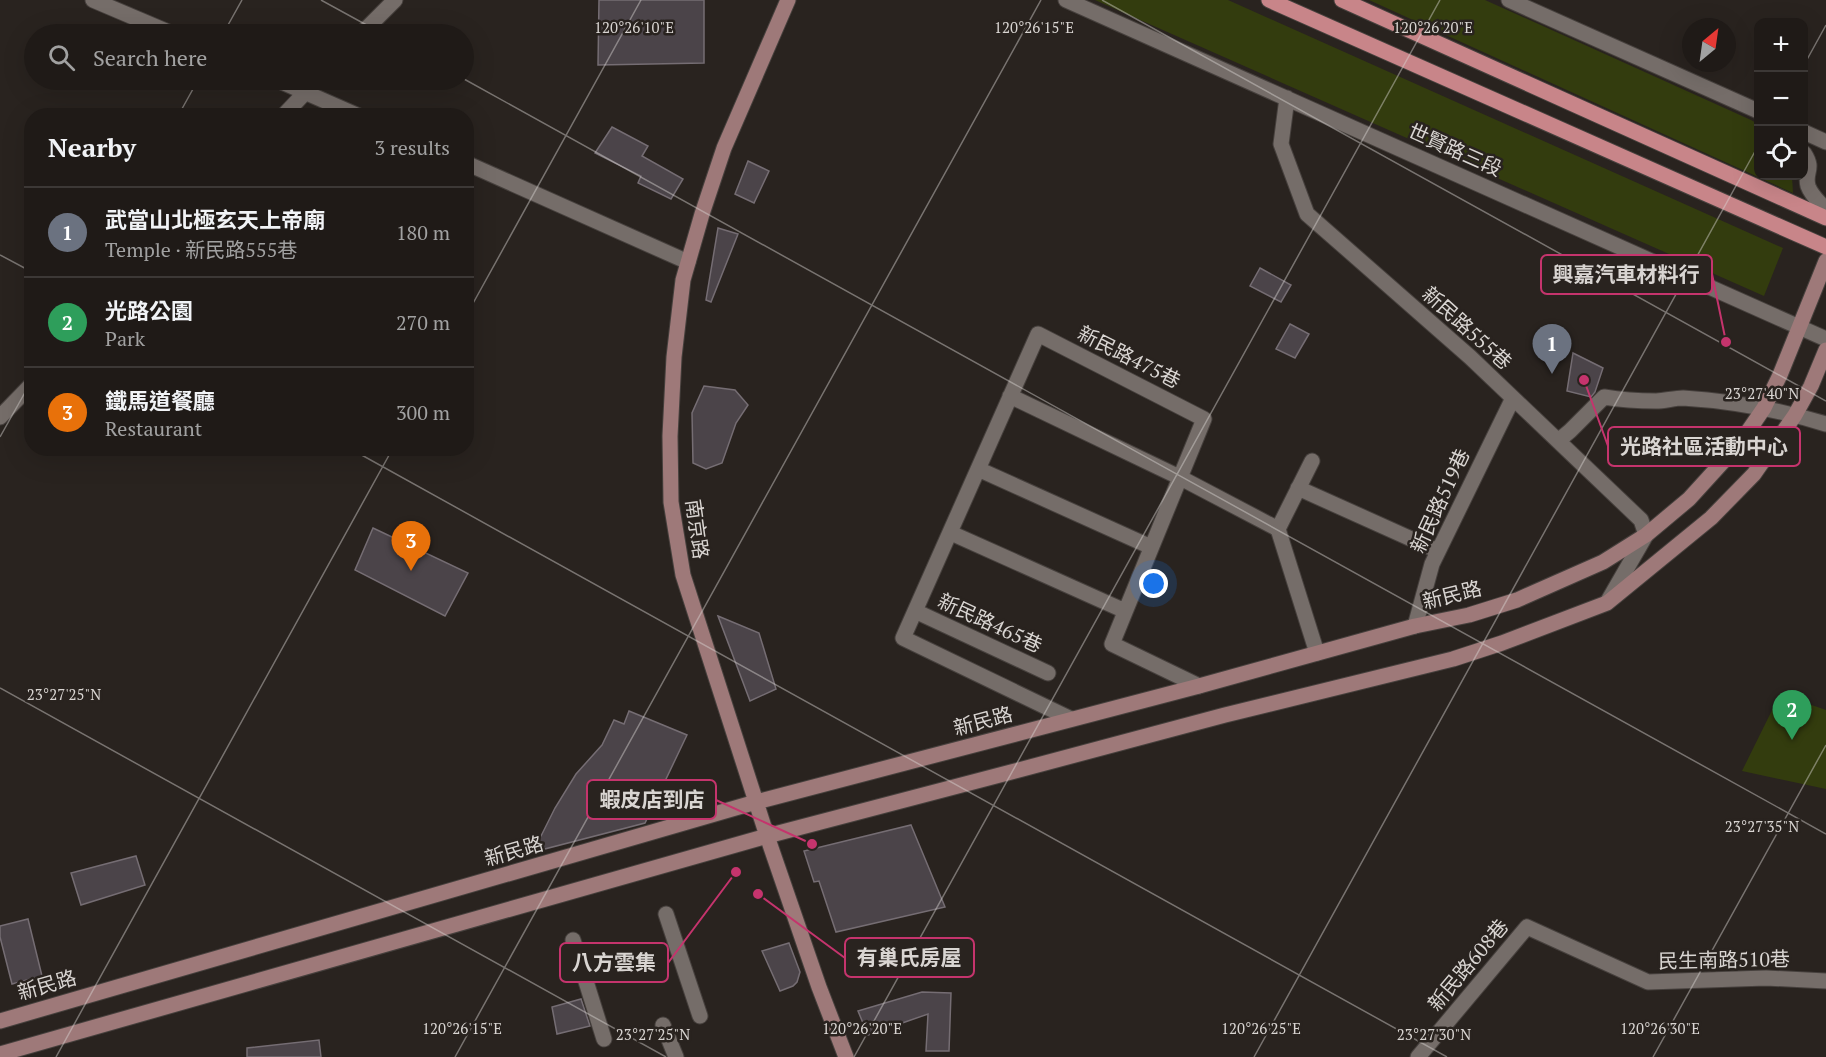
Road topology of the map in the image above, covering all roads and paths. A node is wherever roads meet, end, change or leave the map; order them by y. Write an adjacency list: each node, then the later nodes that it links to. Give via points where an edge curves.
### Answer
1 (93, 0): 8 (street)
2 (395, 0): 9 (street)
3 (788, 0): 24 (street, 南京路, via 724,148)
4 (1066, 0): 12 (street, 世賢路三段)
5 (1269, 0): 22 (main road)
6 (1342, 0): 21 (main road)
7 (1509, 0): 15 (street)
8 (149, 24)
9 (371, 24)
10 (300, 90): 11 (street)
11 (305, 92): 13 (street); 14 (street)
12 (1287, 98): 25 (street, 世賢路三段); 30 (street, 新民路555巷, via 1281,144 1307,214)
13 (290, 108)
14 (341, 108)
15 (1754, 109)
16 (1808, 134): 17 (street)
17 (1826, 142)
18 (1808, 159): 20 (street, via 1808,185)
19 (474, 167): 24 (street)
20 (1826, 210)
21 (1826, 218)
22 (1826, 247)
23 (1826, 261): 25 (street, 新民路)
24 (688, 262): 53 (street, 南京路, via 674,357 671,502 683,575)
25 (1799, 328): 26 (street, 世賢路三段); 31 (street, 新民路)
26 (1826, 339)
27 (1826, 350): 32 (street)
28 (24, 392): 33 (street)
29 (1010, 396): 37 (street, 新民路475巷); 38 (street); 38 (street, 新民路475巷, via 1038,334 1204,419)
30 (1513, 398): 35 (street, 新民路555巷); 44 (street, 新民路519巷)
31 (1764, 408): 32 (street); 35 (street, via 1680,398 1628,401 1604,397); 42 (street, 新民路, via 1740,443 1689,500)
32 (1795, 415): 34 (street); 45 (street, via 1754,474 1711,518)
33 (0, 417)
34 (1826, 424)
35 (1558, 441): 42 (street, 新民路555巷, via 1641,520)
36 (1312, 461): 39 (street)
37 (978, 470): 41 (street, 新民路475巷); 43 (street)
38 (1179, 477): 40 (street); 43 (street, 新民路475巷)
39 (1298, 488): 40 (street); 44 (street)
40 (1278, 529): 49 (street)
41 (951, 533): 46 (street, 新民路475巷); 47 (street)
42 (1646, 535): 45 (street); 48 (street, 新民路, via 1603,562 1517,600)
43 (1151, 547): 47 (street, 新民路475巷)
44 (1438, 551): 48 (street, 新民路519巷)
45 (1606, 603): 54 (street, via 1453,658)
46 (915, 611): 50 (street, 新民路465巷); 52 (street, 新民路475巷, via 903,638)
47 (1125, 611): 51 (street, 新民路475巷, via 1112,644)
48 (1416, 626): 49 (street, 新民路)
49 (1317, 652): 51 (street, 新民路)
50 (1048, 673)
51 (1199, 686): 52 (street, 新民路)
52 (1071, 720): 53 (street, 新民路)
53 (756, 802): 54 (street, 南京路); 60 (street, 新民路)
54 (767, 836): 63 (street); 65 (street, 南京路)
55 (666, 914): 59 (street)
56 (1527, 927): 58 (street, 民生南路510巷, via 1648,982 1766,978); 66 (street, 新民路608巷)
57 (573, 940): 62 (street)
58 (1826, 981)
59 (700, 1016)
60 (0, 1021)
61 (663, 1025): 64 (street)
62 (604, 1040)
63 (0, 1054)
64 (675, 1057)
65 (846, 1057)
66 (1418, 1057)

